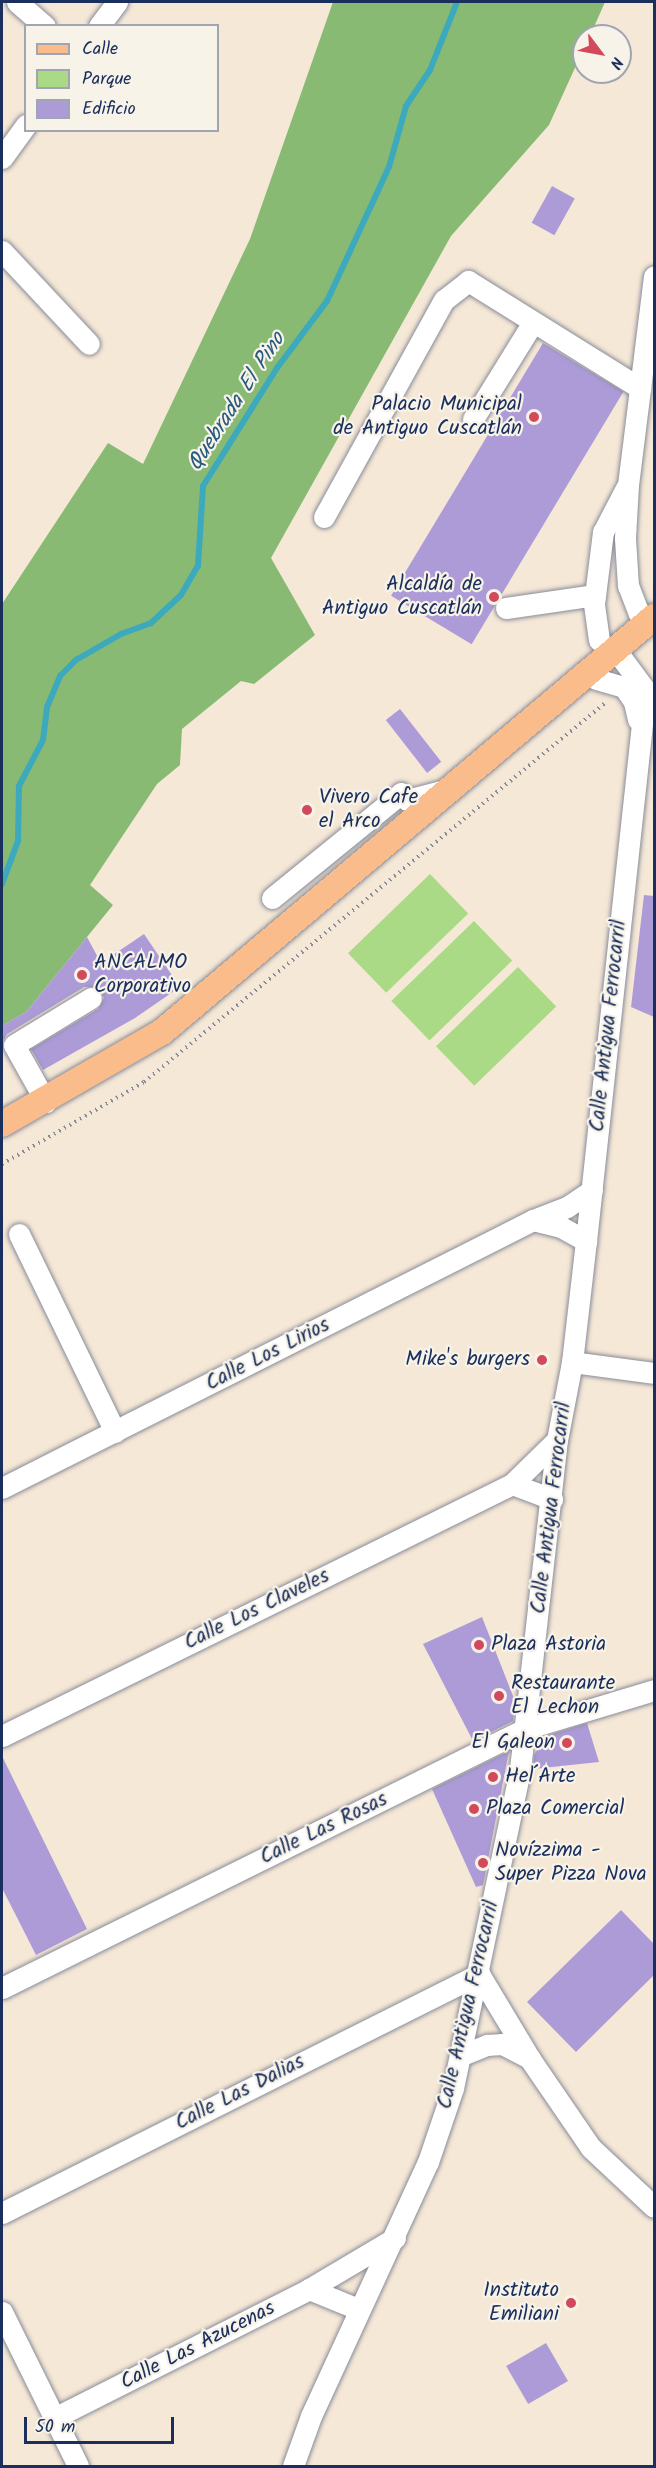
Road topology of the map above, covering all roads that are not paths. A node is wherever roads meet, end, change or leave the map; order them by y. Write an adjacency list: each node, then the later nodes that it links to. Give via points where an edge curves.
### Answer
1 (17, 2): 3 (street)
2 (117, 2): 4 (street)
3 (43, 24)
4 (100, 24)
5 (24, 128): 6 (street)
6 (2, 158)
7 (2, 251): 10 (street)
8 (654, 277): 11 (street)
9 (532, 324): 11 (street); 12 (street); 14 (street, via 476,283 468,280 460,285 444,300)
10 (89, 344)
11 (640, 388): 13 (street)
12 (473, 419)
13 (628, 484): 15 (street); 16 (street, via 613,507)
14 (324, 517)
15 (625, 538): 16 (street); 19 (street, via 628,586)
16 (601, 544): 17 (street)
17 (595, 595): 18 (street); 21 (street)
18 (506, 608)
19 (649, 611): 21 (main road); 23 (main road, via 576,676)
20 (654, 637): 21 (main road)
21 (613, 649): 22 (main road); 23 (main road); 24 (main road, via 549,691); 25 (street, Calle Antigua Ferrocarril, via 643,687)
22 (596, 679): 23 (main road); 25 (street, Calle Antigua Ferrocarril, via 624,687 634,702)
23 (570, 690): 24 (main road)
24 (534, 722): 26 (main road)
25 (640, 729): 31 (street, Calle Antigua Ferrocarril)
26 (456, 787): 27 (street, via 407,800 401,793); 29 (main road, via 162,1032)
27 (272, 898)
28 (91, 998): 29 (street, via 14,1045)
29 (46, 1102): 30 (main road)
30 (2, 1124)
31 (592, 1190): 32 (street, Calle Los Lirios, via 567,1207); 34 (street, Calle Antigua Ferrocarril)
32 (533, 1220): 34 (street, via 561,1227); 37 (street, Calle Los Lirios)
33 (19, 1234): 37 (street)
34 (586, 1241): 35 (street, Calle Antigua Ferrocarril)
35 (572, 1362): 36 (street); 38 (street, Calle Antigua Ferrocarril)
36 (654, 1373)
37 (115, 1432): 40 (street, Calle Los Lirios)
38 (557, 1440): 39 (street, Calle Los Claveles); 41 (street, Calle Antigua Ferrocarril)
39 (512, 1484): 41 (street); 44 (street, Calle Los Claveles)
40 (2, 1488)
41 (552, 1499): 43 (street, Calle Antigua Ferrocarril)
42 (654, 1690): 43 (street, Calle Las Rosas)
43 (525, 1730): 45 (street, Calle Antigua Ferrocarril); 46 (street, Calle Las Rosas)
44 (2, 1736)
45 (480, 1974): 47 (street, Calle Antigua Ferrocarril); 48 (street); 50 (street, Calle Las Dalias)
46 (2, 1988)
47 (462, 2055): 48 (street, via 487,2044 502,2044); 51 (street, Calle Antigua Ferrocarril, via 428,2162)
48 (530, 2059): 49 (street, via 591,2148)
49 (654, 2207)
50 (2, 2213)
51 (396, 2238): 52 (street, Calle Las Azucenas); 53 (street, Calle Antigua Ferrocarril)
52 (309, 2289): 53 (street); 55 (street, Calle Las Azucenas)
53 (358, 2309): 57 (street, Calle Antigua Ferrocarril)
54 (2, 2312): 55 (street)
55 (54, 2418): 56 (street)
56 (78, 2466)
57 (293, 2466)

